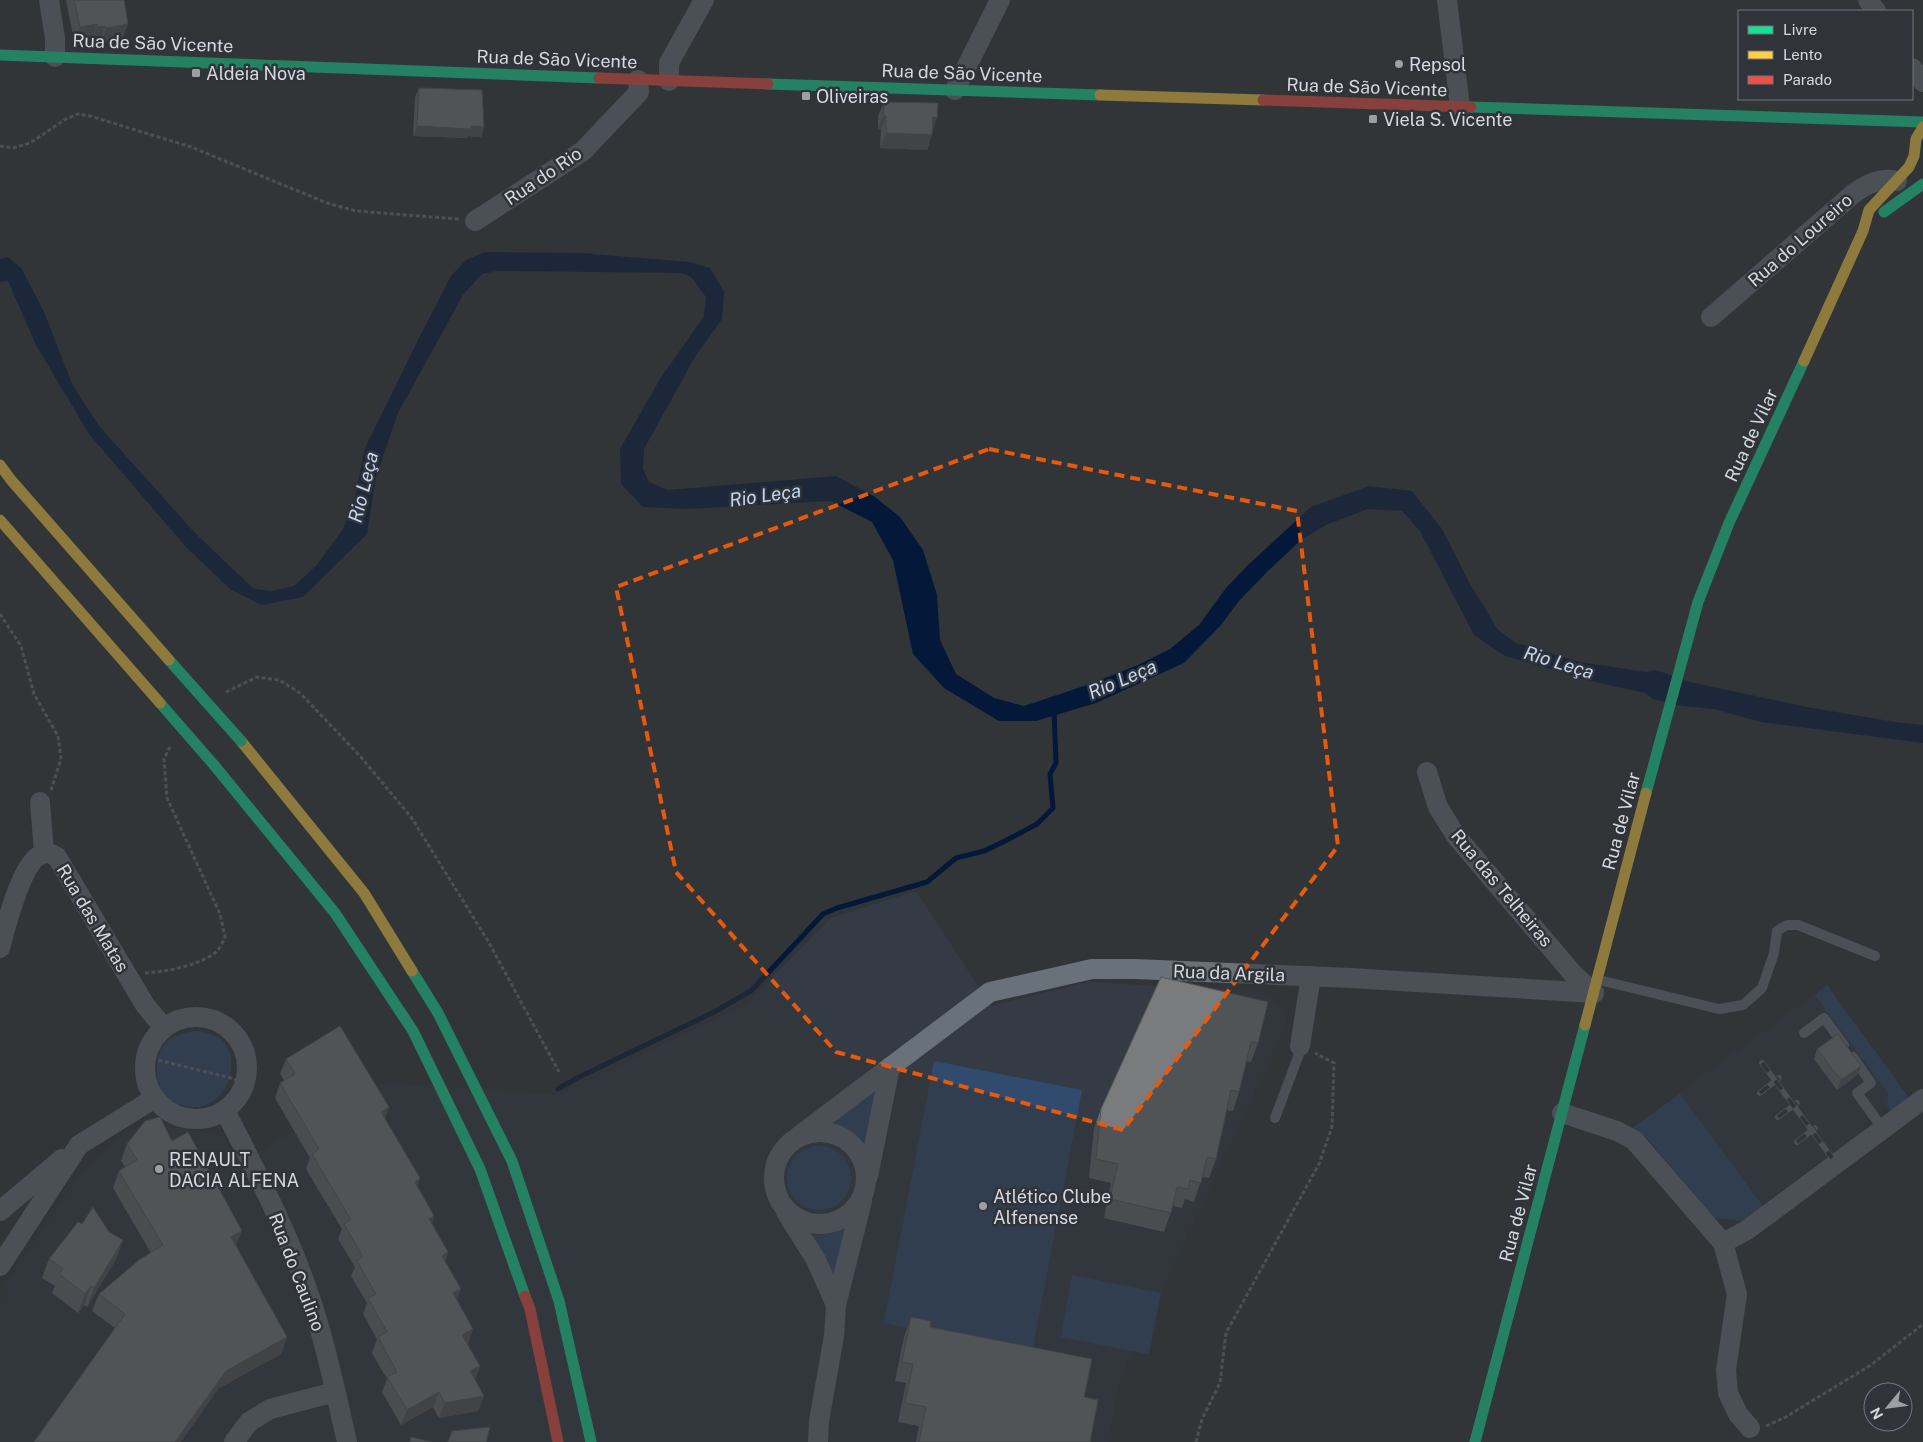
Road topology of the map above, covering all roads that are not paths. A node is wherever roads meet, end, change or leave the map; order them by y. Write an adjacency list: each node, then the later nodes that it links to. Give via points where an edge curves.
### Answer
1 (49, 0): 6 (street)
2 (704, 0): 9 (street, via 669,64)
3 (1000, 0): 11 (street)
4 (1447, 0): 12 (street)
5 (0, 55): 6 (main road, Rua de São Vicente)
6 (55, 57): 8 (main road, Rua de São Vicente)
7 (1913, 70): 10 (street)
8 (638, 80): 9 (main road, Rua de São Vicente); 17 (street, Rua do Rio, via 638,92 583,152)
9 (669, 81): 11 (main road, Rua de São Vicente)
10 (1923, 82)
11 (955, 90): 12 (main road, Rua de São Vicente)
12 (1460, 107): 13 (main road, Rua de São Vicente)
13 (1923, 122)
14 (1923, 127): 15 (main road, Rua de Vilar, via 1916,138 1909,167)
15 (1897, 181): 18 (main road, Rua de Vilar, via 1869,210); 19 (street, Rua do Loureiro, via 1886,178 1853,194)
16 (1923, 184): 18 (main road, Rua de Vilar)
17 (475, 220)
18 (1863, 231): 29 (main road, Rua de Vilar, via 1729,523 1698,602)
19 (1711, 317)
20 (0, 465): 53 (main road, bridge, via 241,741 364,893 410,965 438,1012 512,1161 559,1301)
21 (0, 520): 52 (main road, bridge, via 214,766 335,913 413,1031 480,1169 530,1309)
22 (1427, 772): 29 (street, Rua das Telheiras, via 1438,807 1456,836 1574,975)
23 (40, 802): 24 (street)
24 (44, 853): 25 (street, Rua das Matas, via 33,861); 30 (street, Rua das Matas, via 57,856 145,1005)
25 (9, 894): 26 (street, Rua das Matas)
26 (0, 948)
27 (1875, 956): 29 (lane, via 1798,925 1788,925 1777,931 1774,953 1762,988 1743,1005 1719,1009)
28 (1311, 976): 29 (street, Rua da Argila); 32 (street); 33 (street, Rua da Argila, via 1092,969 990,992)
29 (1596, 986): 37 (main road, Rua de Vilar)
30 (164, 1028): 34 (street, via 156,1036 146,1057 145,1072); 36 (street, via 178,1020 208,1018 234,1034 242,1045 248,1071 237,1099)
31 (1804, 1033): 39 (lane, via 1824,1018 1871,1083 1857,1093)
32 (1300, 1046): 38 (lane)
33 (890, 1067): 40 (street, Rua da Argila); 42 (street, Rua da Argila)
34 (155, 1098): 36 (street, via 179,1117 195,1120); 41 (street)
35 (1923, 1099): 39 (street)
36 (225, 1111): 48 (street, Rua do Caulino, via 290,1246 318,1322)
37 (1562, 1113): 45 (street, via 1634,1140); 55 (main road, Rua de Vilar)
38 (1275, 1118)
39 (1883, 1129): 45 (street, via 1747,1230)
40 (799, 1136): 42 (street, Rua da Argila, via 826,1131 850,1142 865,1166); 43 (street, Rua da Argila, via 778,1157 774,1186)
41 (79, 1145): 44 (street); 46 (street)
42 (865, 1188): 43 (street, Rua da Argila, via 856,1208 845,1218 831,1223 802,1221); 47 (street, Rua da Argila)
43 (780, 1201): 47 (street, Rua da Argila, via 816,1260)
44 (0, 1211)
45 (1723, 1243): 49 (street, via 1737,1294 1726,1370 1728,1393 1738,1414)
46 (0, 1266)
47 (836, 1305): 54 (street, Rua da Argila)
48 (335, 1392): 50 (street, via 270,1409 249,1422); 51 (street, Rua do Caulino)
49 (1750, 1428)
50 (234, 1442)
51 (347, 1442)
52 (558, 1442)
53 (591, 1442)
54 (818, 1442)
55 (1475, 1442)

